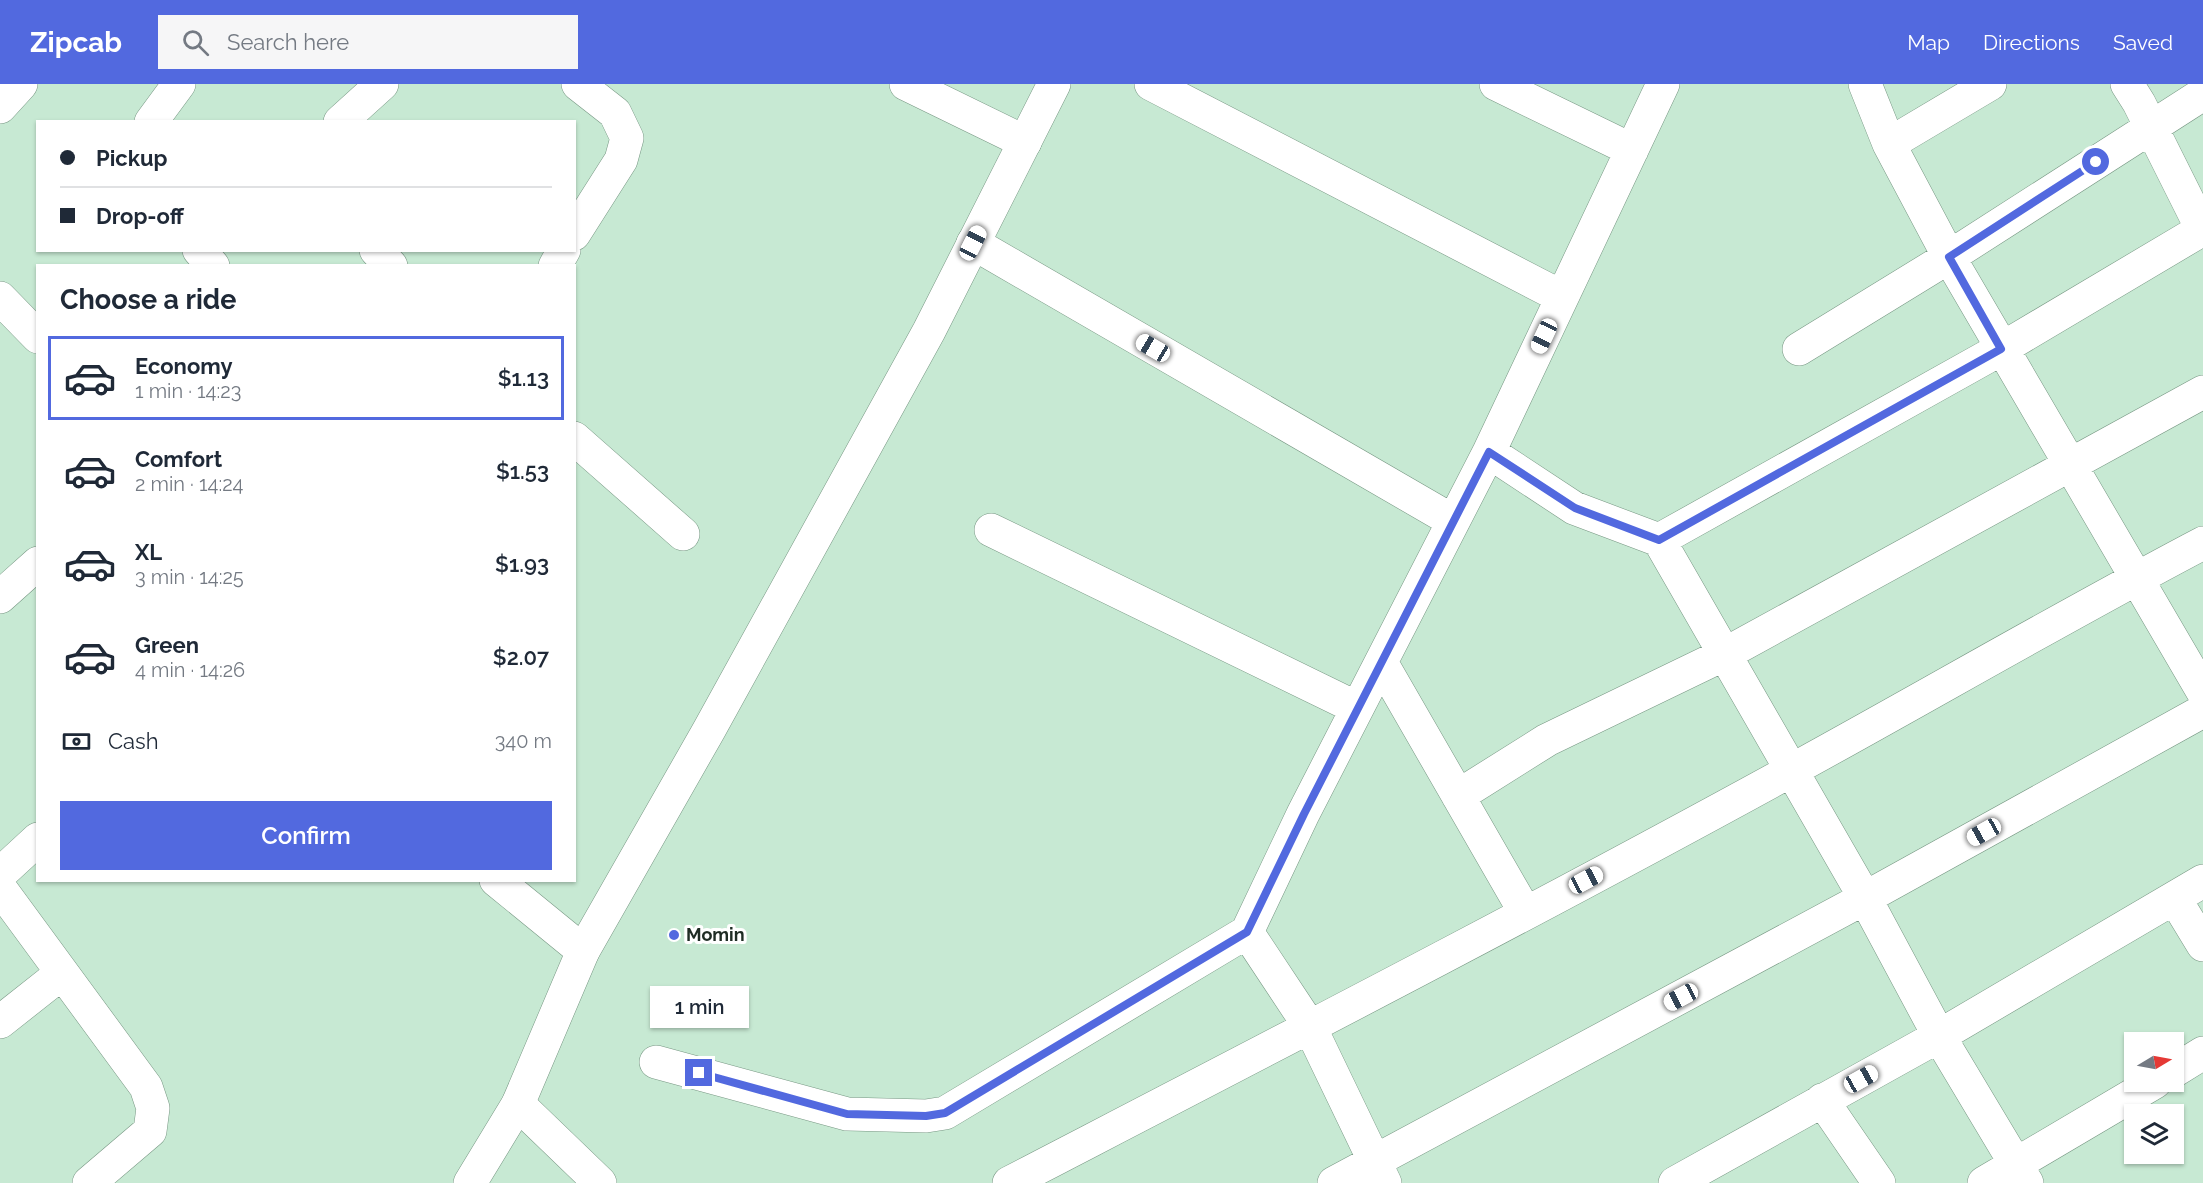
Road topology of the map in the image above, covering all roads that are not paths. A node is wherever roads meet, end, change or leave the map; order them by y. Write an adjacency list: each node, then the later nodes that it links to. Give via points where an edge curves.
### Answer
1 (21, 84): 14 (street)
2 (179, 84): 15 (street)
3 (382, 84): 16 (street)
4 (578, 84): 22 (street, via 615,113 627,138 621,160)
5 (906, 84): 18 (street)
6 (1054, 84): 18 (street)
7 (1151, 84): 29 (street)
8 (1496, 84): 20 (street)
9 (1663, 84): 20 (street)
10 (1864, 84): 19 (street)
11 (1990, 84): 19 (street)
12 (2127, 84): 17 (street)
13 (2203, 94): 17 (street)
14 (0, 107)
15 (152, 120)
16 (342, 120)
17 (2151, 126): 21 (street); 26 (street)
18 (1024, 142): 23 (street)
19 (1889, 144): 26 (street)
20 (1632, 150): 29 (street)
21 (2203, 230): 33 (street)
22 (576, 231)
23 (973, 243): 38 (street); 63 (street, via 709,730)
24 (201, 252): 27 (street)
25 (378, 252): 28 (street)
26 (1949, 257): 32 (street); 33 (street)
27 (211, 264)
28 (389, 264)
29 (1562, 297): 36 (street)
30 (0, 298): 31 (street)
31 (36, 335)
32 (1799, 349)
33 (2001, 349): 37 (street); 41 (street)
34 (2203, 392): 37 (street)
35 (576, 440): 40 (street)
36 (1489, 452): 38 (street); 41 (street, via 1575,508)
37 (2072, 464): 44 (street); 46 (street)
38 (1453, 521): 47 (street)
39 (991, 530): 49 (street)
40 (683, 534)
41 (1659, 540): 46 (street)
42 (2203, 543): 44 (street)
43 (36, 565): 45 (street)
44 (2136, 578): 48 (street); 51 (street)
45 (0, 597)
46 (1725, 654): 51 (street); 52 (street, via 1547,740)
47 (1381, 662): 49 (street); 52 (street)
48 (2203, 692)
49 (1358, 708): 61 (street)
50 (2203, 711): 58 (street)
51 (1791, 771): 58 (street); 60 (street)
52 (1458, 796): 60 (street)
53 (36, 841): 54 (street)
54 (0, 874)
55 (2203, 881): 59 (street)
56 (498, 882): 63 (street)
57 (0, 888): 64 (street)
58 (1865, 898): 67 (street); 74 (street)
59 (2175, 899): 62 (street); 67 (street)
60 (1525, 912): 66 (street)
61 (1247, 932): 66 (street); 69 (street, via 945,1113 847,1114)
62 (2203, 945)
63 (583, 951): 73 (street)
64 (62, 973): 65 (street); 77 (street, via 146,1087 153,1108 150,1131)
65 (0, 1022)
66 (1310, 1027): 74 (street); 80 (street)
67 (1939, 1036): 72 (street); 75 (street)
68 (2203, 1053): 70 (street)
69 (656, 1062)
70 (2184, 1065)
71 (2140, 1092): 75 (street)
72 (1822, 1100): 76 (street); 82 (street)
73 (518, 1104): 78 (street); 79 (street)
74 (1379, 1172): 81 (street)
75 (2021, 1173): 83 (street)
76 (1683, 1181)
77 (89, 1183)
78 (470, 1183)
79 (600, 1183)
80 (1009, 1183)
81 (1334, 1183)
82 (1879, 1183)
83 (1983, 1183)

